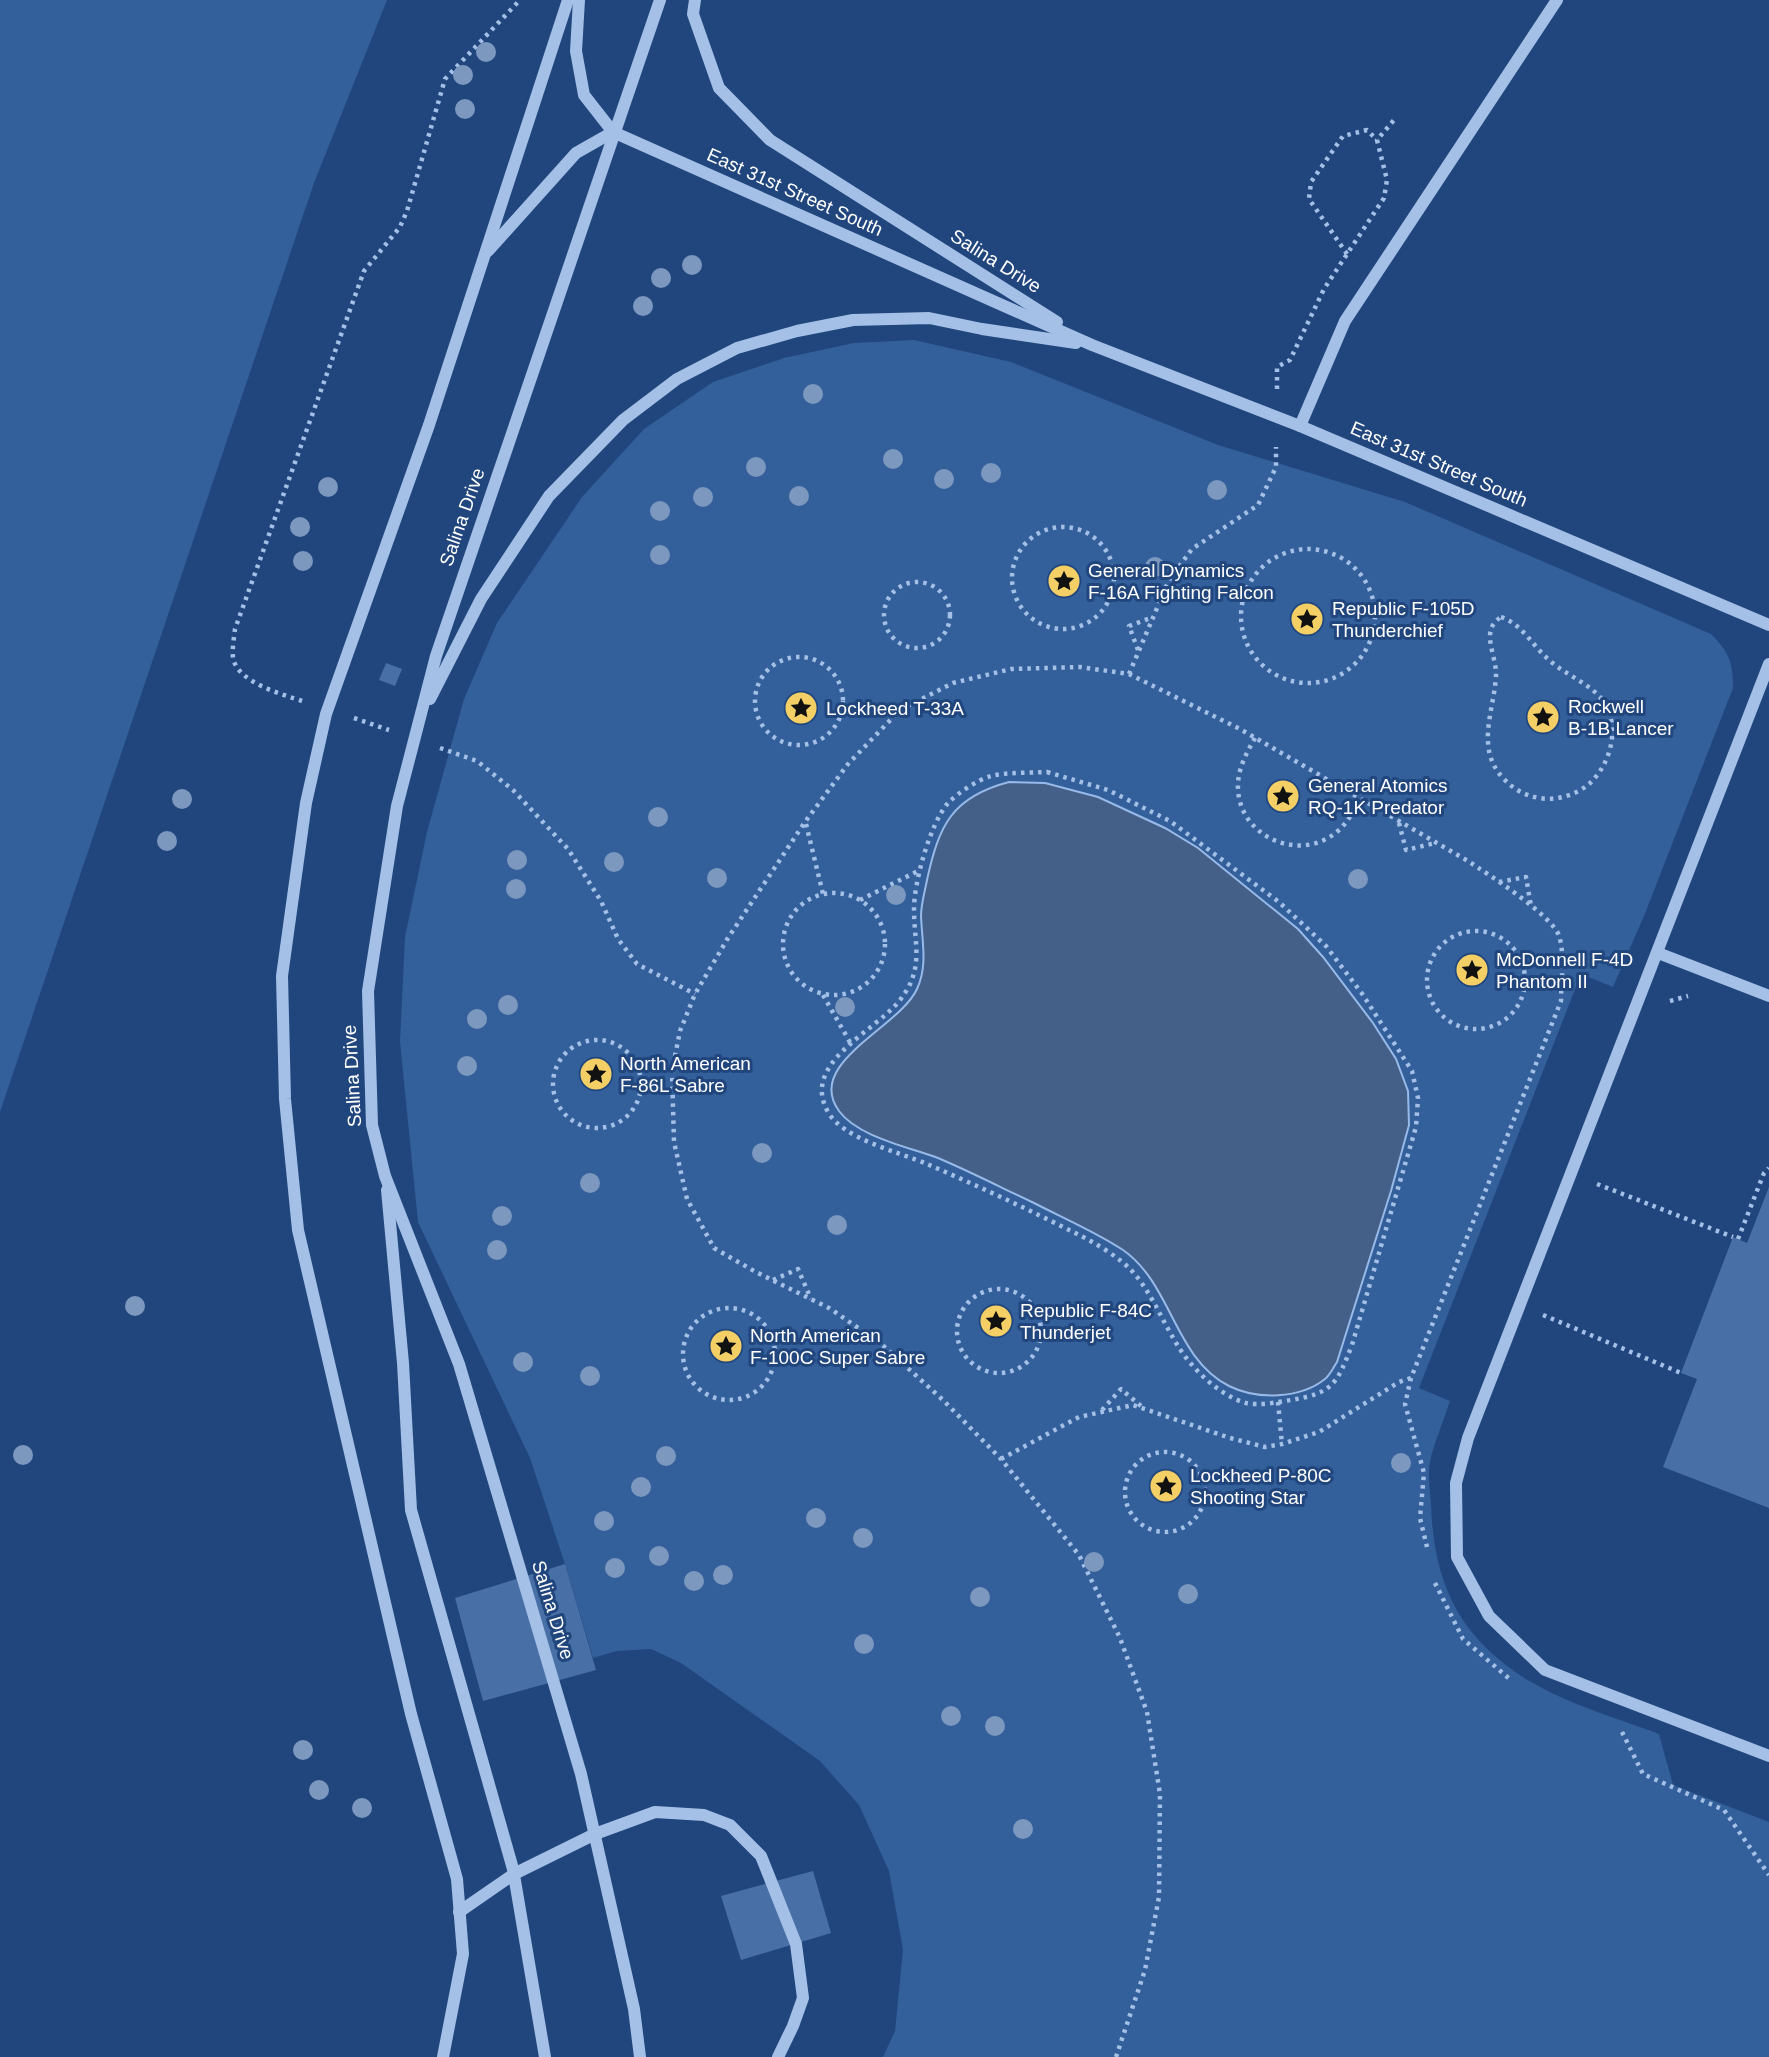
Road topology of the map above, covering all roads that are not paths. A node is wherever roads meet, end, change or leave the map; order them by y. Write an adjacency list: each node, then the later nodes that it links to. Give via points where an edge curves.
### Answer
1 (568, 0): 7 (street)
2 (579, 0): 6 (street, East 31st Street South, via 576,51 584,95)
3 (660, 0): 6 (street, Salina Drive)
4 (695, 0): 8 (street, Salina Drive, via 693,14 719,88 769,140)
5 (1557, 0): 9 (street, via 1345,321)
6 (613, 132): 7 (street, via 576,153); 8 (street, East 31st Street South); 12 (street, Salina Drive, via 440,643)
7 (484, 256): 19 (street, via 326,714 306,803 282,976 285,1099 298,1230 411,1714 457,1879)
8 (1092, 345): 9 (street, East 31st Street South); 12 (street, East 31st Street South, via 929,318 853,320 737,348 677,379 623,420 549,496 481,598)
9 (1300, 426): 10 (street, East 31st Street South)
10 (1769, 625)
11 (1769, 664): 13 (street)
12 (420, 718): 15 (street, Salina Drive, via 397,806 368,991 372,1125)
13 (1658, 953): 14 (street); 16 (street, via 1468,1438 1456,1483 1457,1557 1489,1616 1545,1670)
14 (1769, 996)
15 (386, 1176): 17 (street, Salina Drive, via 459,1364); 18 (street, via 411,1510)
16 (1769, 1756)
17 (595, 1834): 18 (street); 22 (street, Salina Drive, via 635,2009); 23 (street, via 655,1812 704,1815 730,1825 761,1856 796,1944 803,1998)
18 (514, 1874): 19 (street); 21 (street)
19 (459, 1912): 20 (street, via 463,1954)
20 (443, 2057)
21 (545, 2057)
22 (640, 2057)
23 (778, 2057)

